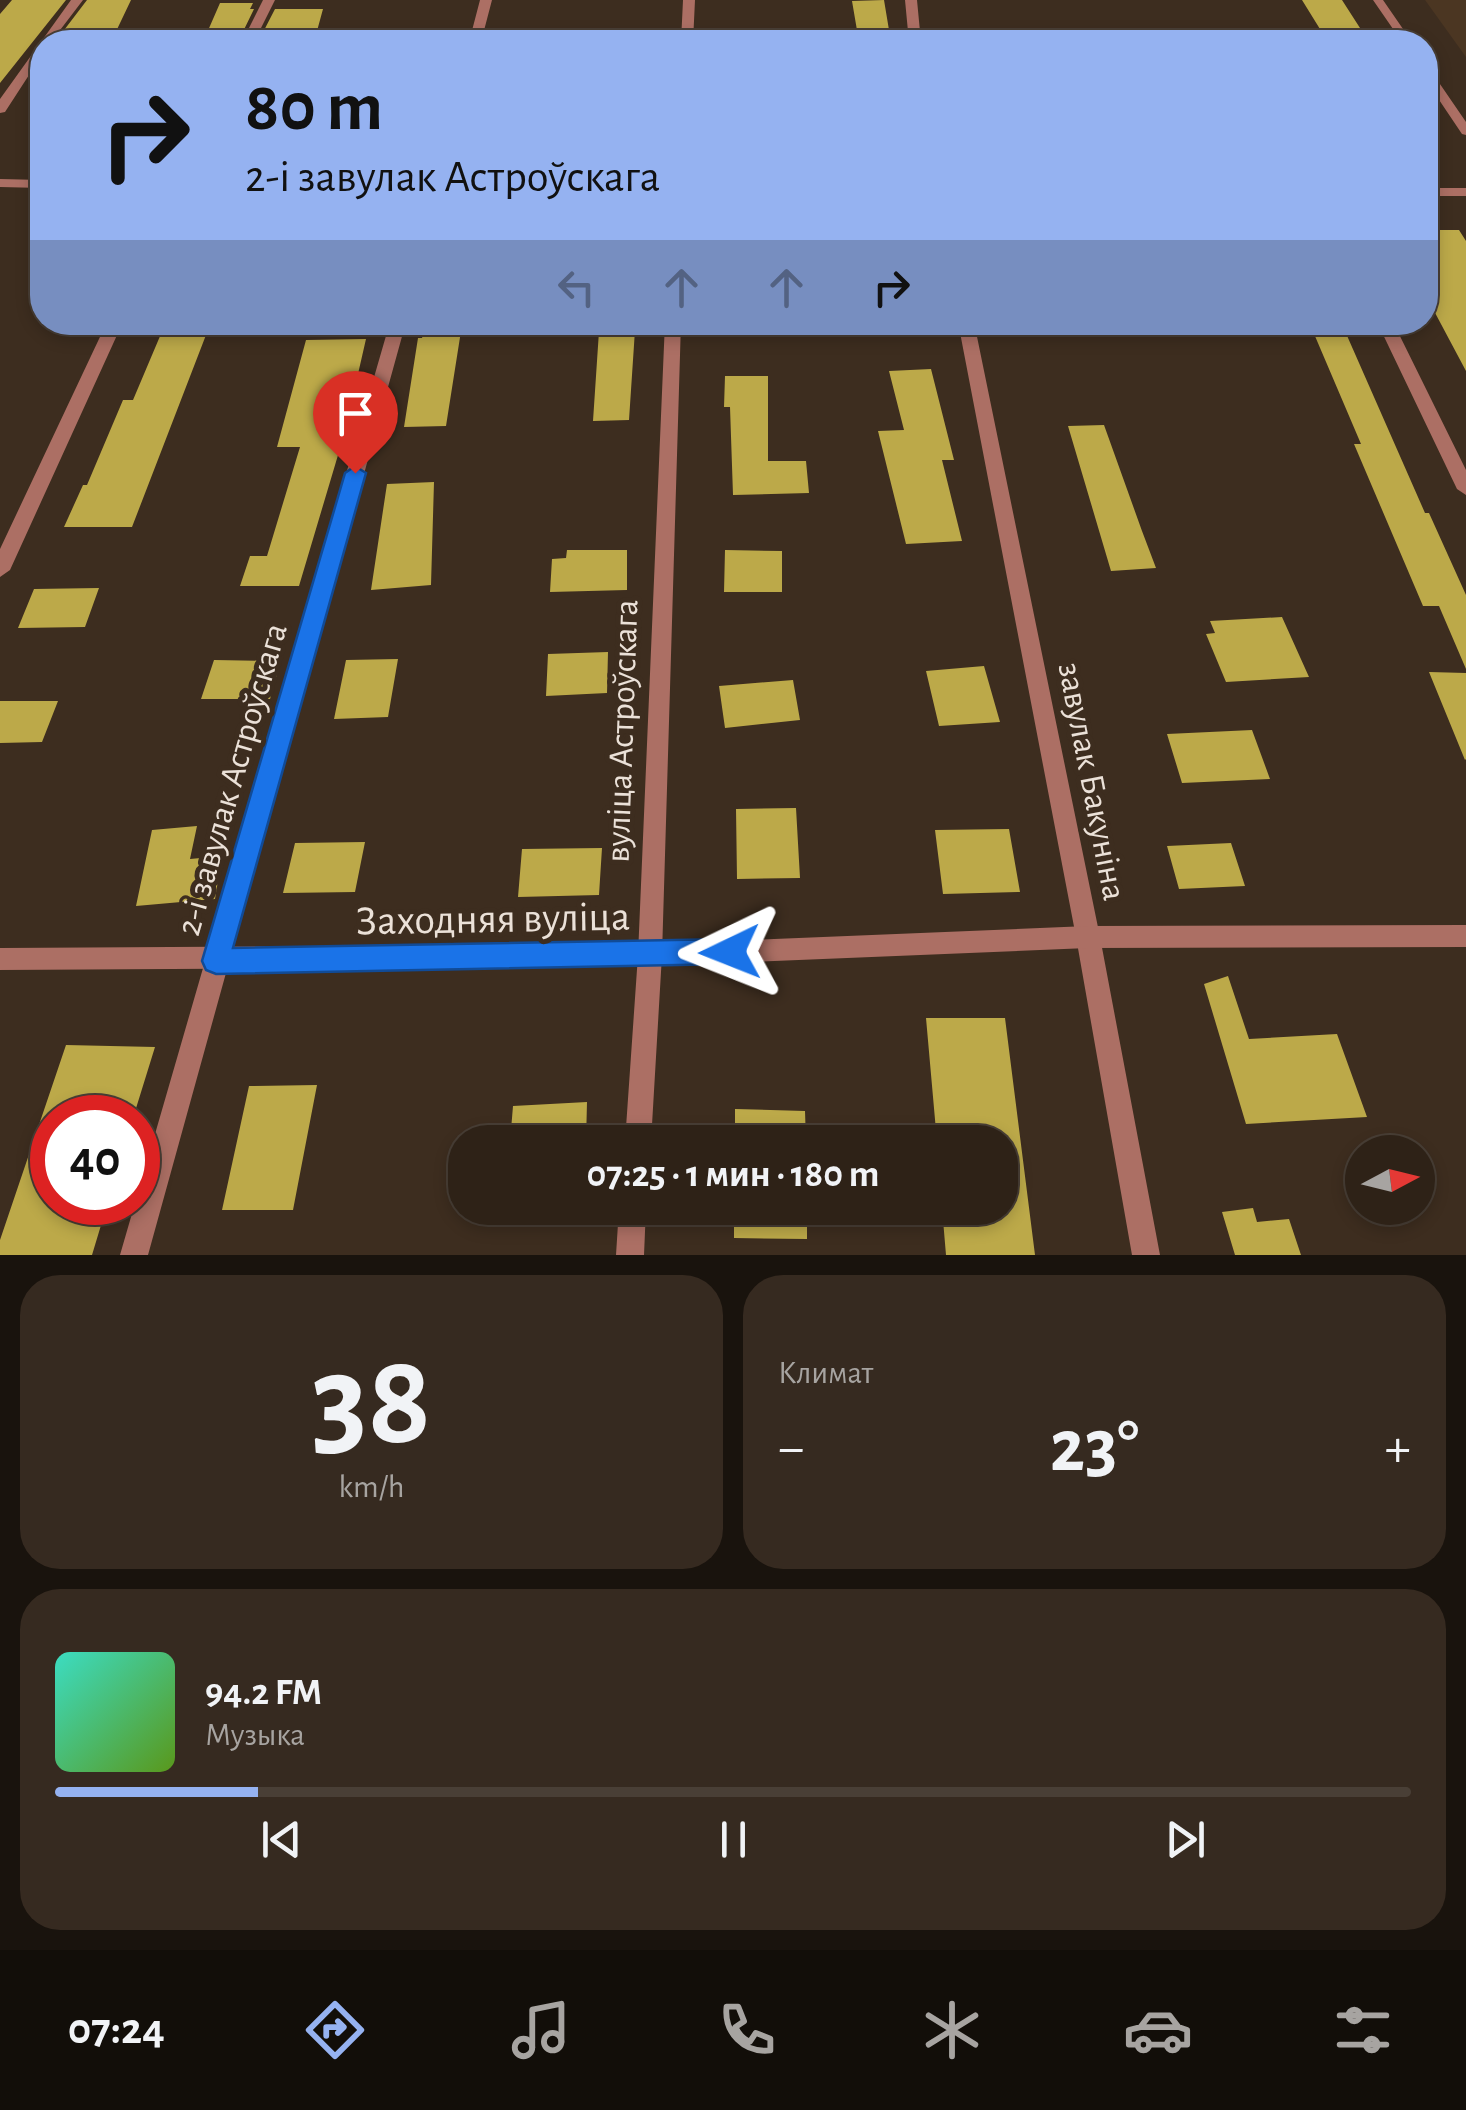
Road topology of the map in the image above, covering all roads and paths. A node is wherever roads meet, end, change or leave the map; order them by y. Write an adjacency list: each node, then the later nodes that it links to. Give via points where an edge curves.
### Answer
1 (77, 0): 7 (street)
2 (269, 0): 8 (street)
3 (486, 0): 9 (street)
4 (689, 0): 10 (street)
5 (910, 0): 11 (street)
6 (1378, 0): 12 (lane)
7 (54, 30)
8 (254, 30)
9 (478, 30)
10 (687, 30)
11 (914, 30)
12 (1399, 30)
13 (30, 64): 15 (street)
14 (1438, 89): 16 (lane)
15 (0, 108)
16 (1466, 130)
17 (0, 183): 18 (street)
18 (30, 184)
19 (1438, 192): 20 (street)
20 (1466, 192)
21 (109, 335): 27 (street)
22 (394, 335): 32 (street, 2-і завулак Астроўскага)
23 (673, 335): 30 (street, вуліца Астроўскага)
24 (969, 335): 29 (street, завулак Бакуніна)
25 (1391, 335): 26 (street)
26 (1466, 488)
27 (0, 570)
28 (1466, 936): 29 (street, Заходняя вуліца)
29 (1088, 937): 30 (street, Заходняя вуліца); 37 (street, завулак Бакуніна)
30 (650, 955): 32 (street, Заходняя вуліца); 33 (street, вуліца Астроўскага)
31 (0, 960): 32 (street, Заходняя вуліца)
32 (216, 961): 35 (street, 2-і завулак Астроўскага)
33 (639, 1125)
34 (633, 1225): 36 (street)
35 (134, 1255)
36 (630, 1255)
37 (1146, 1255)

